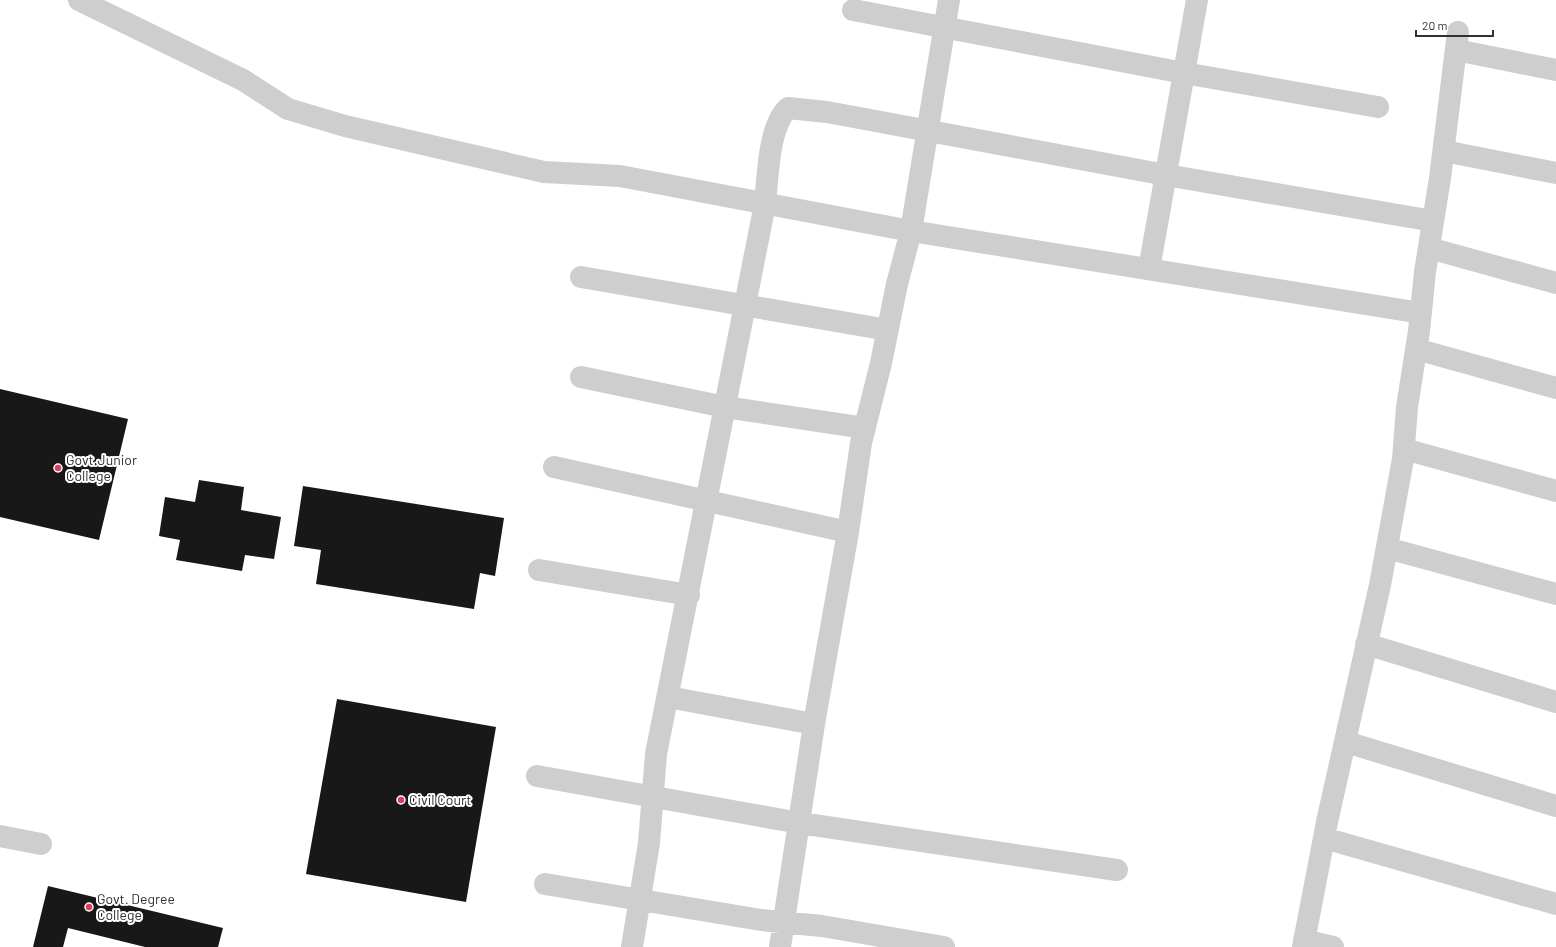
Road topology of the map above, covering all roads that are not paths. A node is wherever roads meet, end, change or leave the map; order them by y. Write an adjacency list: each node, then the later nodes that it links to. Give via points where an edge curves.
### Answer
1 (79, 0): 13 (street, via 243,80 288,109 345,126 544,172 620,176)
2 (949, 0): 5 (street)
3 (1197, 0): 7 (street)
4 (853, 10): 5 (street)
5 (944, 29): 7 (street); 9 (street)
6 (1556, 70): 10 (street, via 1457,41)
7 (1184, 73): 8 (street); 12 (street)
8 (1378, 107)
9 (927, 131): 12 (street); 13 (street, via 827,112 788,108 781,114 775,127); 15 (street)
10 (1444, 151): 11 (street); 14 (street)
11 (1556, 173)
12 (1166, 175): 14 (street); 17 (street)
13 (765, 204): 15 (street); 20 (street)
14 (1433, 221): 16 (street)
15 (911, 231): 17 (street); 22 (street)
16 (1429, 248): 19 (street); 21 (street)
17 (1149, 269): 21 (street)
18 (581, 276): 20 (street)
19 (1556, 283)
20 (744, 305): 22 (street); 26 (street)
21 (1421, 313): 23 (street)
22 (888, 330): 27 (street)
23 (1416, 348): 25 (street); 28 (street, via 1407,407)
24 (581, 377): 26 (street)
25 (1556, 388)
26 (725, 407): 27 (street); 31 (street)
27 (865, 428): 32 (street)
28 (1404, 450): 30 (street); 33 (street)
29 (554, 467): 31 (street)
30 (1556, 491)
31 (707, 501): 32 (street); 36 (street)
32 (848, 532): 40 (street)
33 (1387, 548): 35 (street); 37 (street)
34 (539, 570): 36 (street)
35 (1556, 594)
36 (689, 595): 38 (street)
37 (1366, 644): 39 (street); 41 (street)
38 (668, 697): 40 (street); 43 (street, via 656,754)
39 (1556, 702)
40 (814, 724): 45 (street)
41 (1346, 742): 44 (street); 47 (street)
42 (537, 776): 43 (street)
43 (653, 797): 45 (street); 51 (street)
44 (1556, 806)
45 (800, 823): 49 (street); 53 (street)
46 (0, 836): 48 (street)
47 (1324, 838): 52 (street); 54 (street)
48 (41, 844)
49 (1117, 870)
50 (545, 884): 51 (street)
51 (640, 900): 53 (street); 55 (street)
52 (1556, 904)
53 (784, 922): 56 (street); 57 (street)
54 (1304, 943): 58 (street)
55 (632, 947)
56 (780, 947)
57 (944, 947)
58 (1333, 947)

